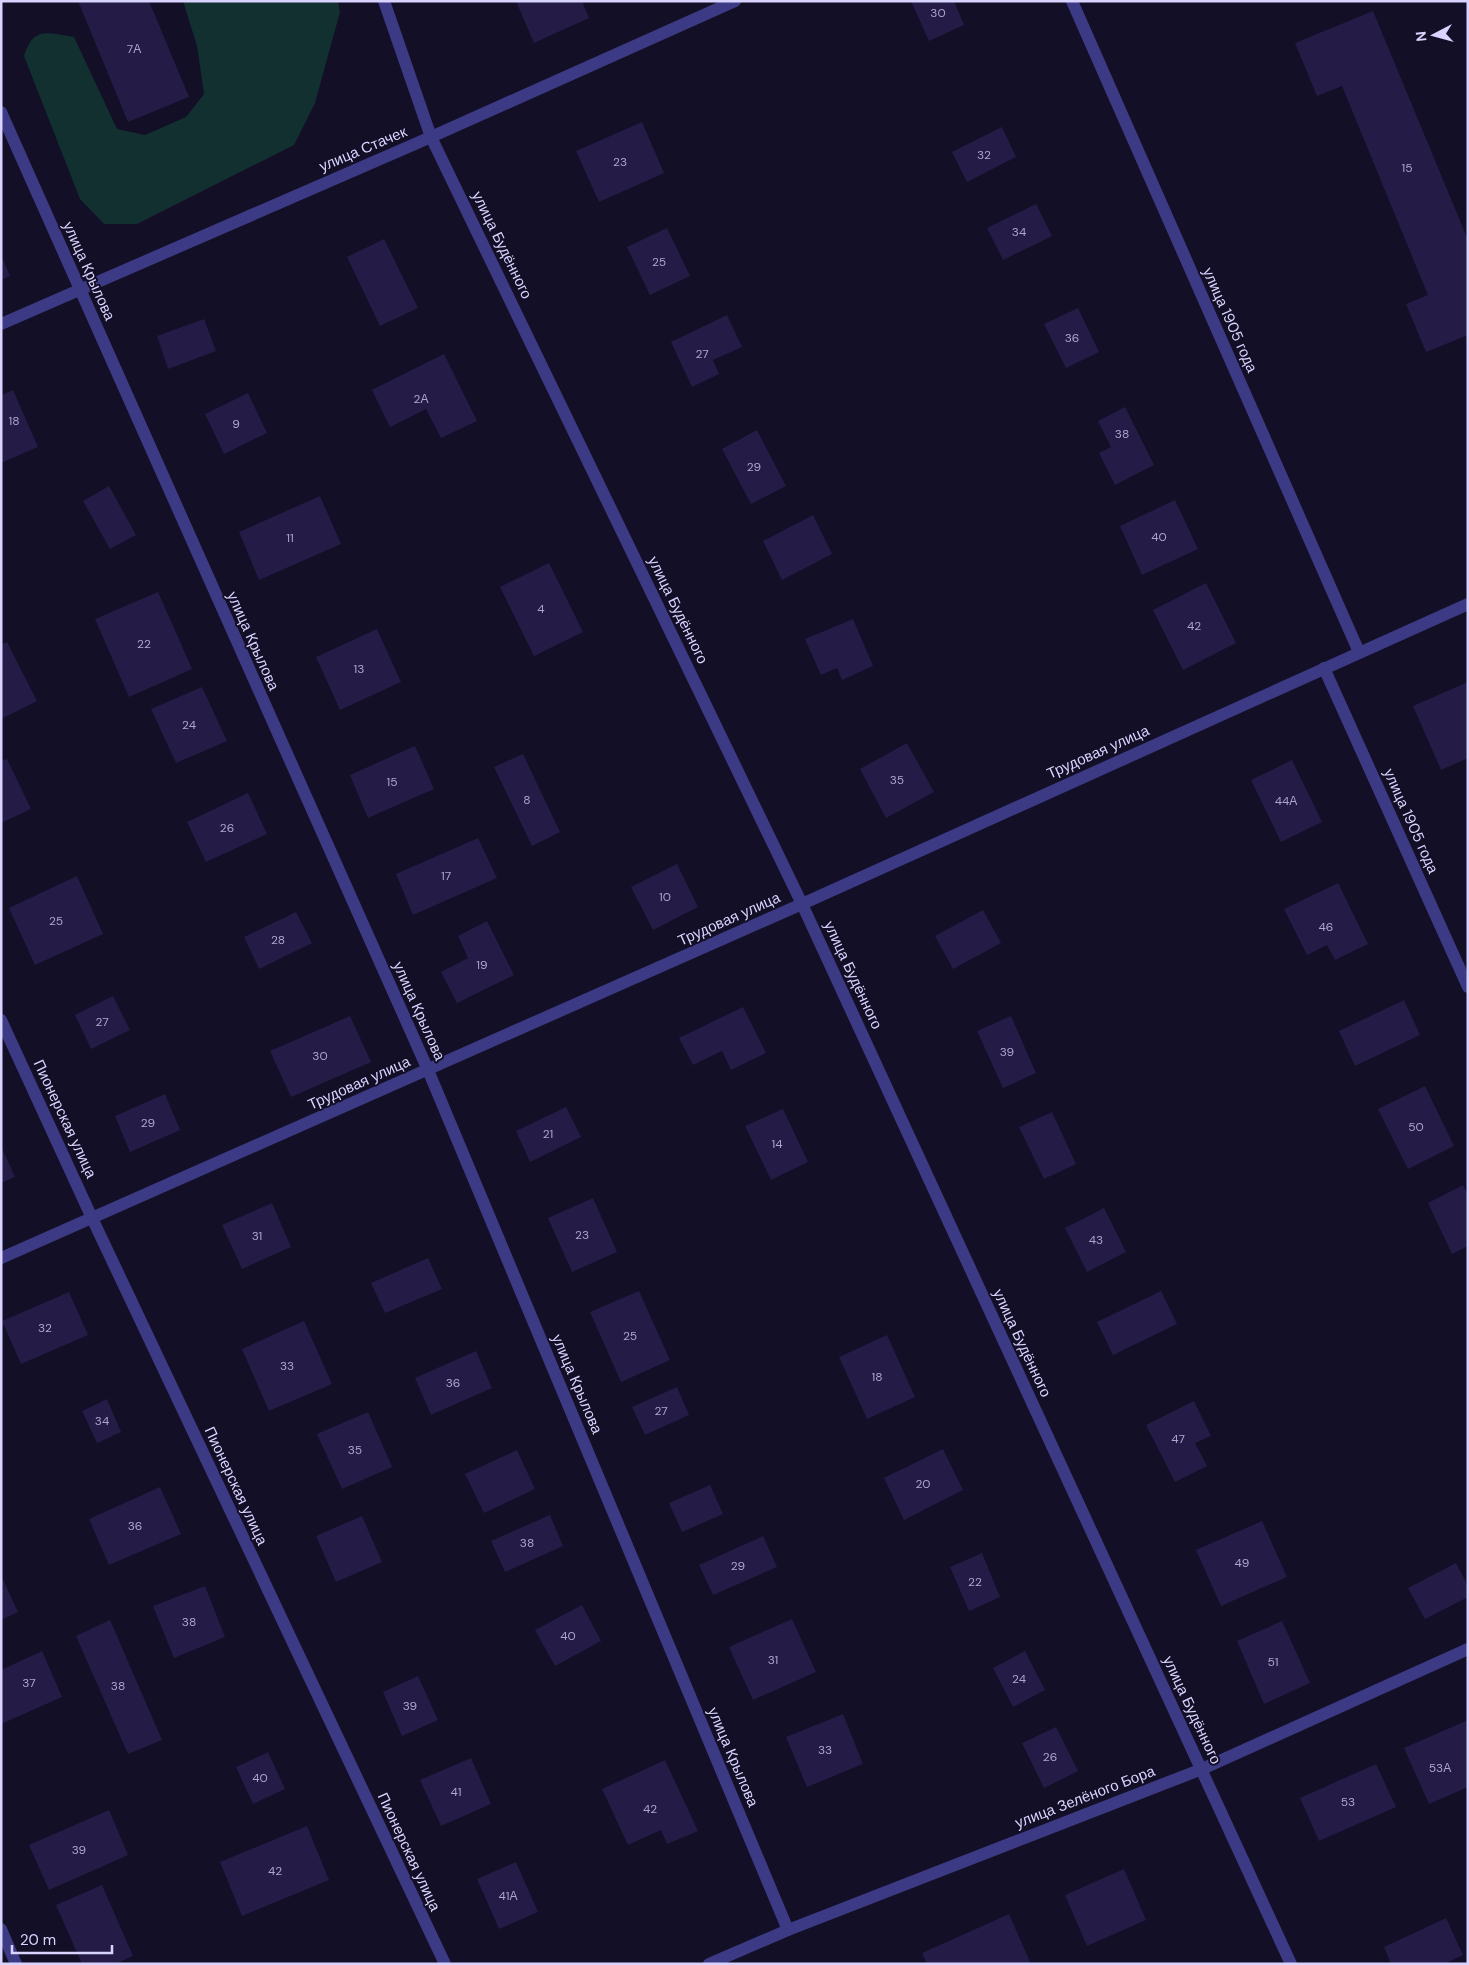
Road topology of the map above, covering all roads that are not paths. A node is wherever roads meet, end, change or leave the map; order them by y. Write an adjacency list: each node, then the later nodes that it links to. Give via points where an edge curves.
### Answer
1 (384, 1): 5 (street, улица Будённого)
2 (736, 1): 5 (street, улица Стачек)
3 (1072, 1): 9 (street, улица 1905 года)
4 (1, 112): 6 (street, улица Крылова)
5 (432, 137): 6 (street, улица Стачек); 11 (street, улица Будённого)
6 (79, 290): 7 (street, улица Стачек); 14 (street, улица Крылова)
7 (1, 324)
8 (1468, 604): 9 (street, Трудовая улица)
9 (1359, 652): 10 (street, Трудовая улица)
10 (1324, 668): 11 (street, Трудовая улица); 12 (street, улица 1905 года)
11 (802, 904): 14 (street, Трудовая улица); 18 (street, улица Будённого)
12 (1468, 987)
13 (1, 1020): 15 (street, Пионерская улица)
14 (428, 1070): 15 (street, Трудовая улица); 20 (street, улица Крылова)
15 (92, 1218): 16 (street, Трудовая улица); 21 (street, Пионерская улица)
16 (1, 1258)
17 (1468, 1649): 18 (street, улица Зелёного Бора)
18 (1202, 1769): 20 (street, улица Зелёного Бора); 24 (street, улица Будённого)
19 (1, 1929): 22 (street)
20 (788, 1930): 23 (street, улица Зелёного Бора)
21 (443, 1963)
22 (16, 1964)
23 (709, 1964)
24 (1291, 1964)

